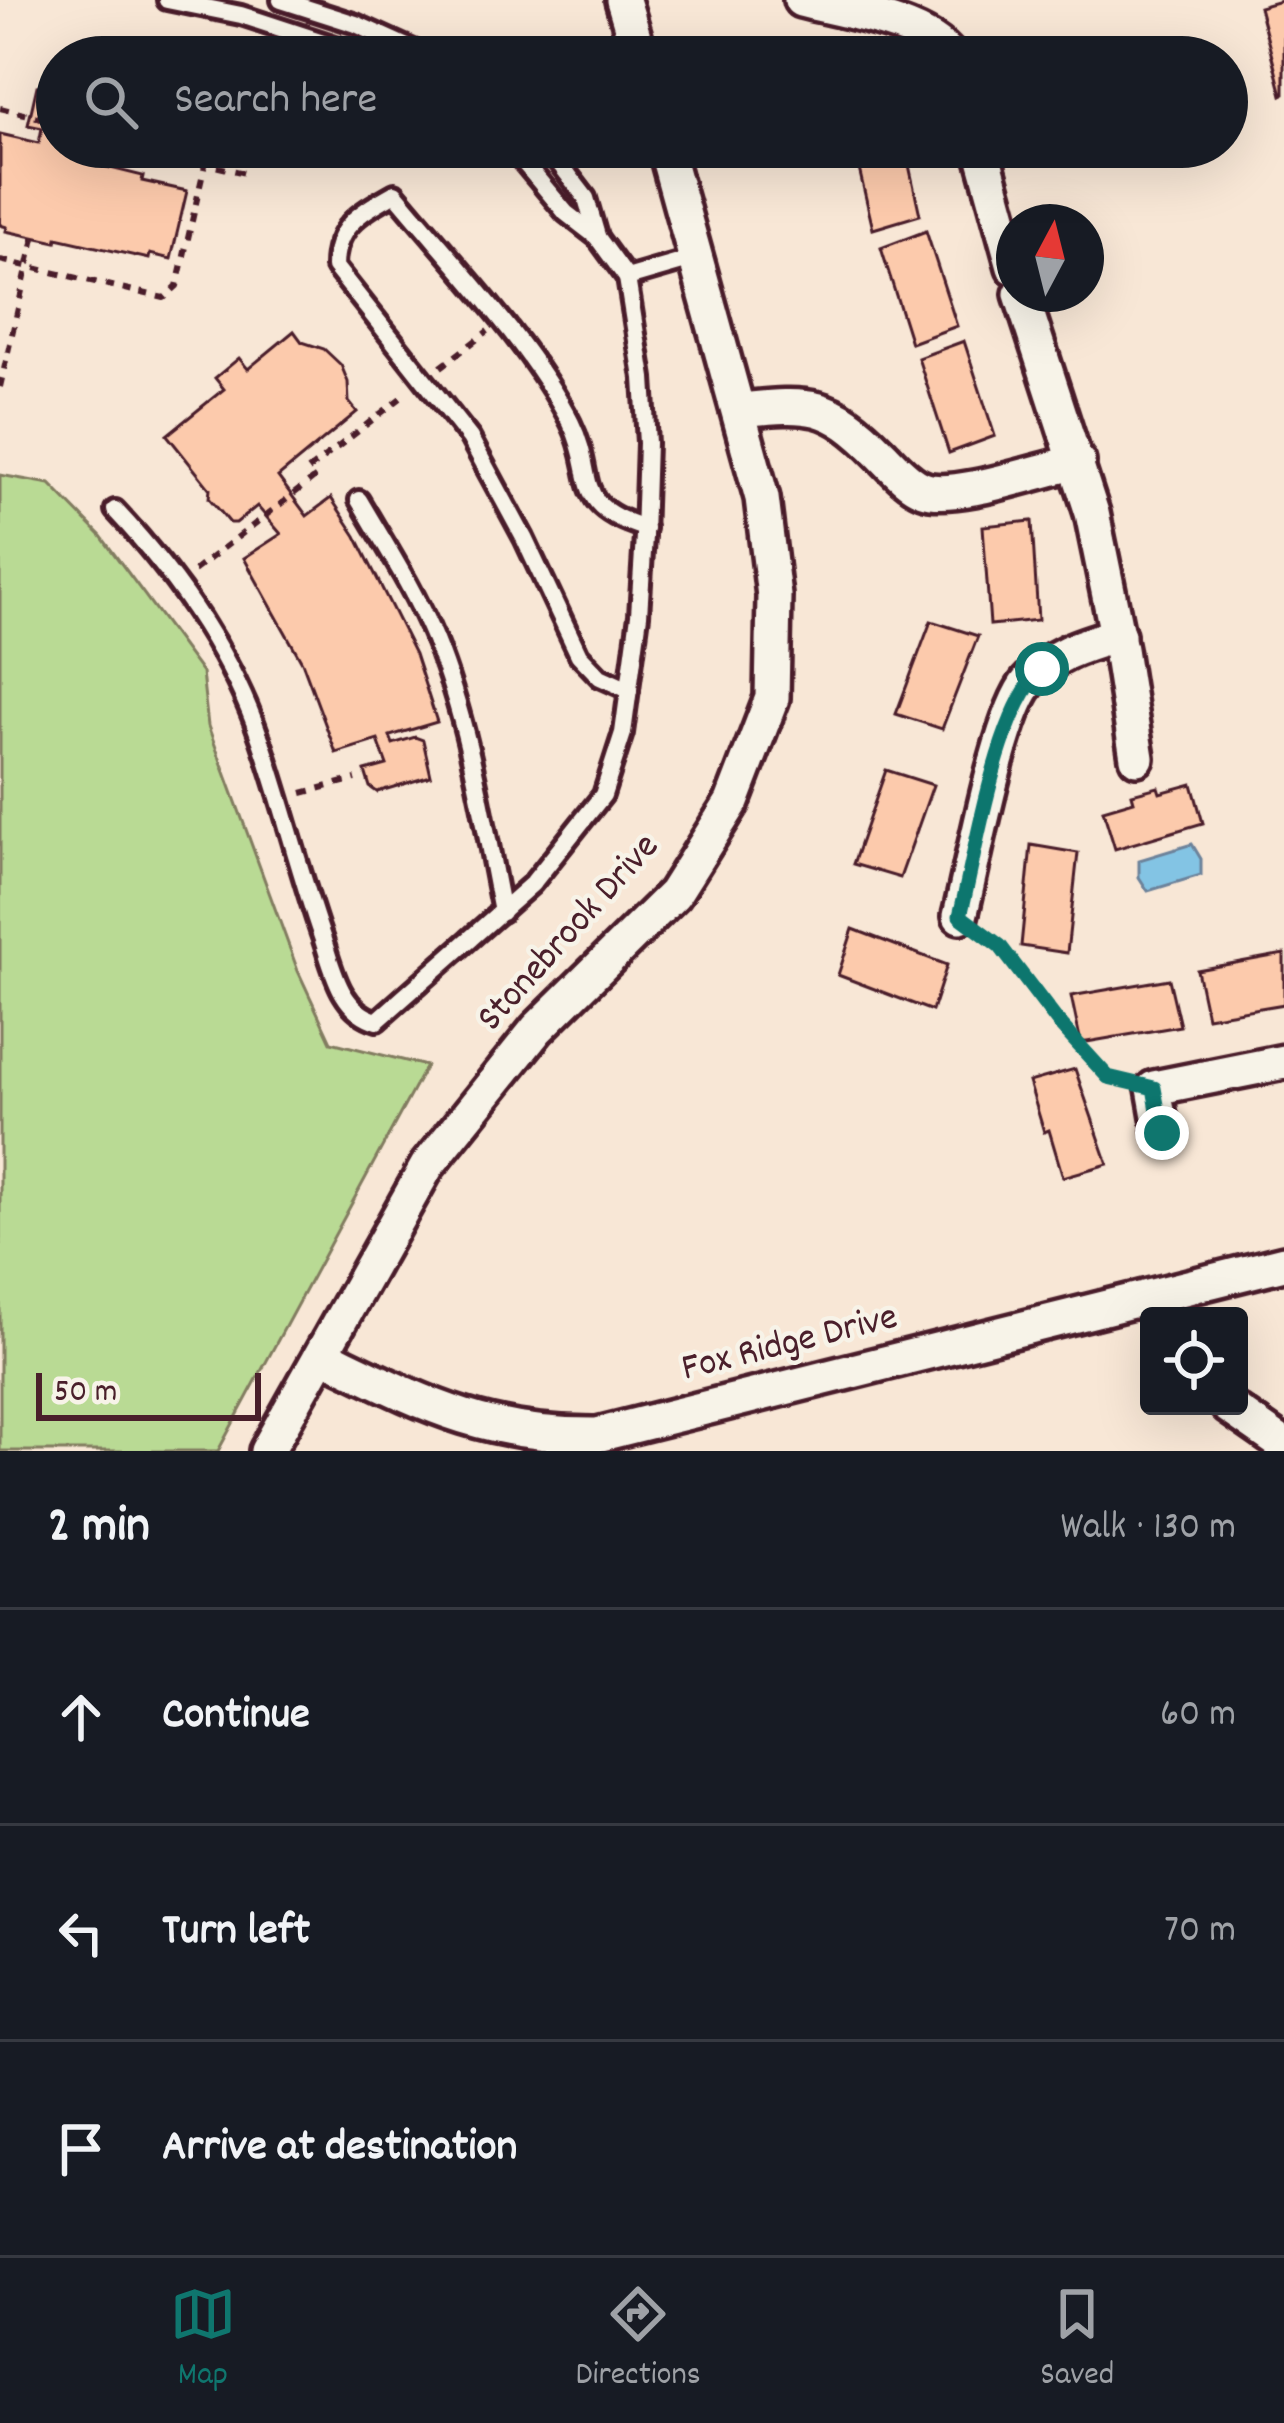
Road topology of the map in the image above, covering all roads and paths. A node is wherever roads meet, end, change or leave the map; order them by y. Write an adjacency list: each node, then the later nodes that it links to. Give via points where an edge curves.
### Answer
1 (167, 0): 5 (lane)
2 (280, 0): 6 (lane)
3 (623, 0): 7 (street)
4 (801, 0): 8 (street)
5 (310, 36)
6 (383, 36)
7 (634, 36)
8 (925, 36)
9 (0, 109): 10 (path)
10 (36, 117)
11 (204, 168): 23 (path, via 178,286 164,298)
12 (223, 168): 17 (path)
13 (528, 168): 19 (lane)
14 (563, 168): 19 (lane, via 586,197)
15 (671, 168): 21 (street, Stonebrook Drive)
16 (987, 168): 18 (street)
17 (245, 173)
18 (997, 204)
19 (597, 236): 24 (lane)
20 (34, 238): 23 (path)
21 (696, 258): 24 (lane); 29 (street, Stonebrook Drive)
22 (0, 260): 23 (path)
23 (27, 266): 28 (path)
24 (627, 278): 33 (lane, via 643,378)
25 (1028, 312): 30 (street)
26 (500, 322): 27 (path); 27 (lane, via 394,193 352,220 337,240 335,267); 33 (lane, via 570,422 599,506)
27 (424, 380): 34 (path); 36 (lane, via 470,438 579,655)
28 (0, 387)
29 (739, 410): 30 (street, via 789,405 834,413 912,483 938,492); 47 (street, Stonebrook Drive, via 775,596 772,698 732,802 674,894 537,1029 427,1166)
30 (1078, 462): 35 (street)
31 (359, 500): 40 (lane, via 436,642)
32 (116, 510): 34 (lane)
33 (645, 528): 36 (lane)
34 (179, 584): 39 (lane, via 239,688)
35 (1118, 635): 37 (street); 41 (street, via 1060,656 1021,693)
36 (629, 691): 40 (lane, via 603,795)
37 (1137, 758)
38 (356, 778): 39 (path)
39 (279, 800): 40 (lane, via 340,988 358,1016 377,1021)
40 (502, 912)
41 (960, 916): 43 (path, via 1000,946 1108,1077)
42 (1284, 1062): 43 (street)
43 (1154, 1088): 44 (street)
44 (1162, 1133)
45 (1284, 1263): 46 (street, Fox Ridge Drive)
46 (1167, 1305): 47 (street, Fox Ridge Drive, via 597,1435 526,1432 442,1412)
47 (323, 1355): 50 (street, Stonebrook Drive)
48 (1241, 1415): 49 (street)
49 (1284, 1445)
50 (266, 1451)

